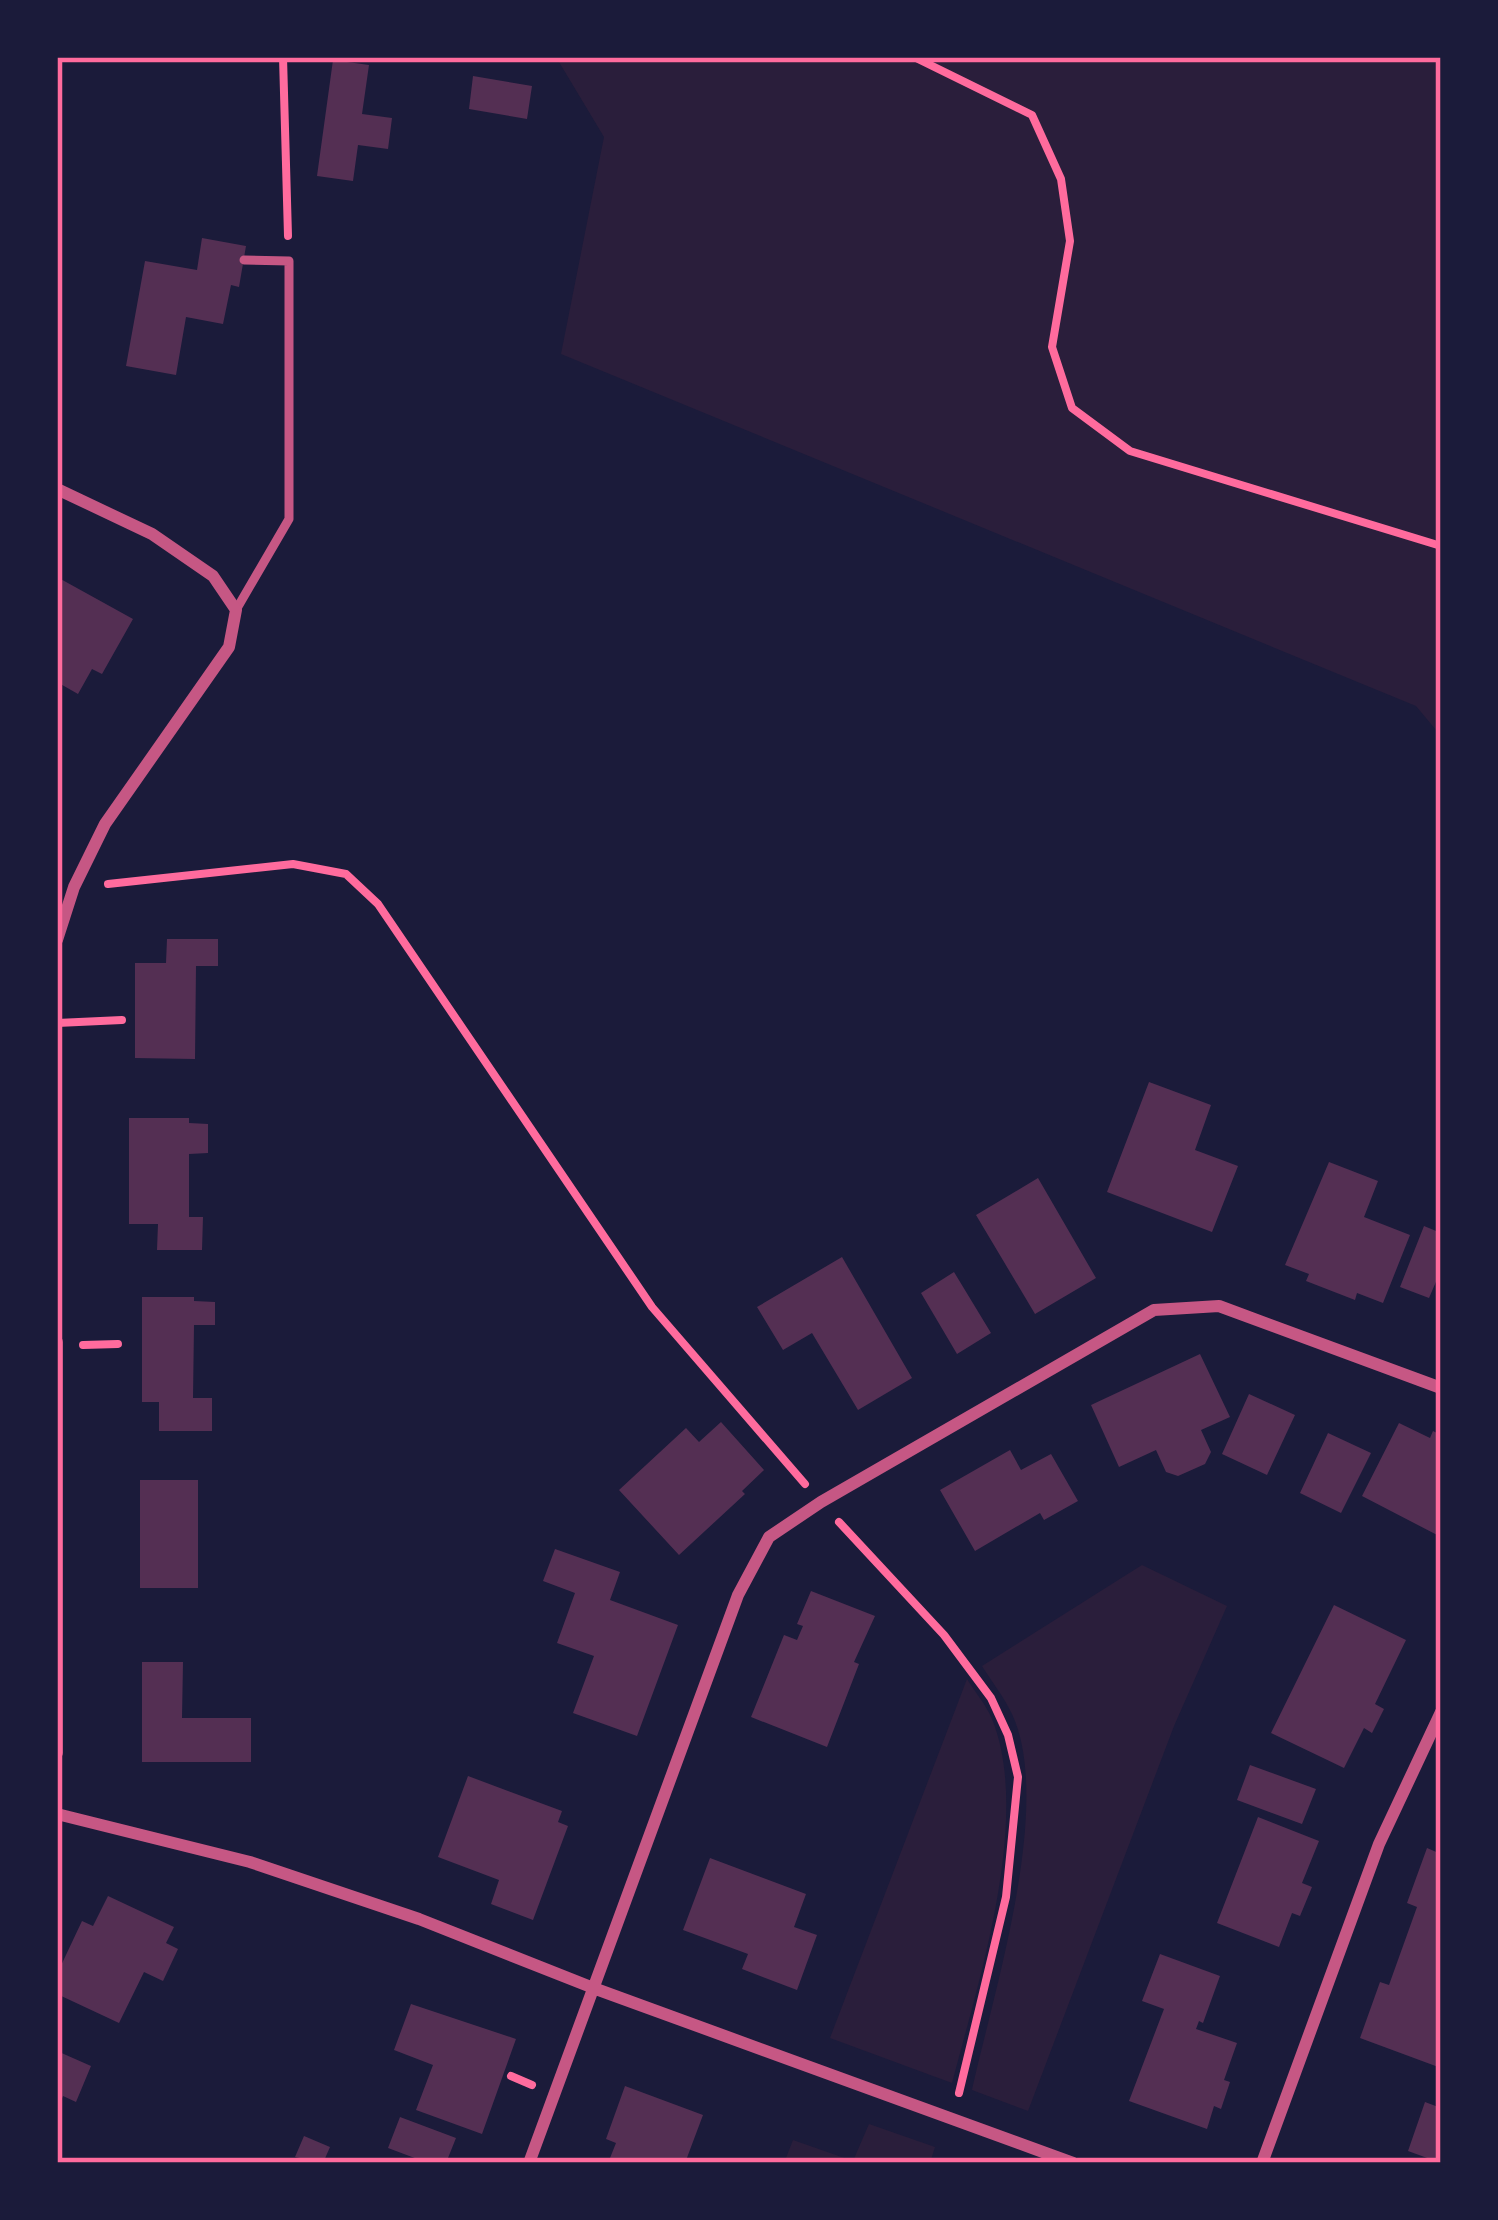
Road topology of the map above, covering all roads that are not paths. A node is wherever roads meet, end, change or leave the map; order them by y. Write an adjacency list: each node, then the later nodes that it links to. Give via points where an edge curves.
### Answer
1 (244, 260): 3 (lane, via 289,261 289,519)
2 (57, 489): 3 (street, via 152,534 213,576)
3 (236, 610): 4 (street, via 229,647 105,824)
4 (57, 940)
5 (57, 1342): 8 (street)
6 (1441, 1388): 10 (street, via 1219,1306 1154,1310 769,1538 737,1595)
7 (1441, 1712): 13 (street, via 1379,1844)
8 (57, 1753)
9 (57, 1814): 10 (street, via 250,1862)
10 (596, 1989): 11 (street); 12 (street)
11 (529, 2163)
12 (1073, 2163)
13 (1262, 2163)

